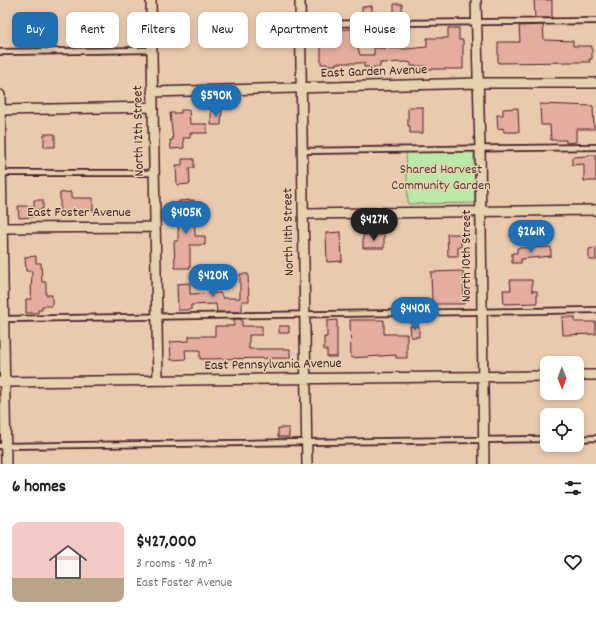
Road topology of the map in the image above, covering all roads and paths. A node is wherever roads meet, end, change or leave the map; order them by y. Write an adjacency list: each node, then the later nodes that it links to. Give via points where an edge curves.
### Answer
1 (150, 0): 9 (street, North 12th Street)
2 (300, 0): 4 (street, North 11th Street)
3 (476, 0): 6 (street, North 10th Street)
4 (300, 12)
5 (596, 21): 6 (lane)
6 (477, 23): 7 (lane); 11 (street, North 10th Street)
7 (342, 24)
8 (300, 48): 13 (street, North 11th Street)
9 (152, 50): 10 (lane); 14 (street, North 12th Street)
10 (0, 52)
11 (479, 83): 12 (street, East Garden Avenue); 13 (street, East Garden Avenue); 19 (street, North 10th Street)
12 (596, 83)
13 (301, 88): 14 (street, East Garden Avenue); 20 (street, North 11th Street)
14 (152, 92): 16 (street, North 12th Street)
15 (0, 95): 17 (street)
16 (153, 107): 17 (street); 22 (street, North 12th Street)
17 (0, 110): 21 (street)
18 (596, 147): 19 (lane)
19 (480, 149): 20 (lane); 24 (street, North 10th Street)
20 (302, 151): 25 (street, North 11th Street)
21 (1, 173): 22 (lane); 27 (street)
22 (154, 174): 26 (street, North 12th Street)
23 (596, 210): 24 (street)
24 (481, 211): 25 (street); 29 (street, North 10th Street)
25 (303, 214): 30 (street, North 11th Street)
26 (155, 227): 27 (street, East Foster Avenue); 31 (street, North 12th Street)
27 (2, 228): 32 (street)
28 (596, 310): 29 (lane)
29 (482, 312): 30 (lane); 35 (street, North 10th Street)
30 (305, 315): 31 (lane); 37 (street, North 11th Street)
31 (157, 317): 32 (lane); 38 (street, North 12th Street)
32 (2, 319): 39 (street)
33 (584, 375): 34 (street)
34 (596, 375)
35 (482, 376): 36 (street, East Pennsylvania Avenue); 37 (street, East Pennsylvania Avenue); 43 (street, North 10th Street)
36 (540, 376)
37 (306, 379): 38 (street, East Pennsylvania Avenue); 44 (street, North 11th Street)
38 (158, 380): 39 (street, East Pennsylvania Avenue)
39 (2, 382): 45 (street)
40 (596, 438): 42 (lane)
41 (540, 439): 43 (lane)
42 (584, 439)
43 (483, 440): 44 (lane); 48 (street, North 10th Street)
44 (307, 442): 45 (lane); 47 (street, North 11th Street)
45 (3, 446): 46 (street)
46 (6, 464)
47 (307, 464)
48 (484, 464)

